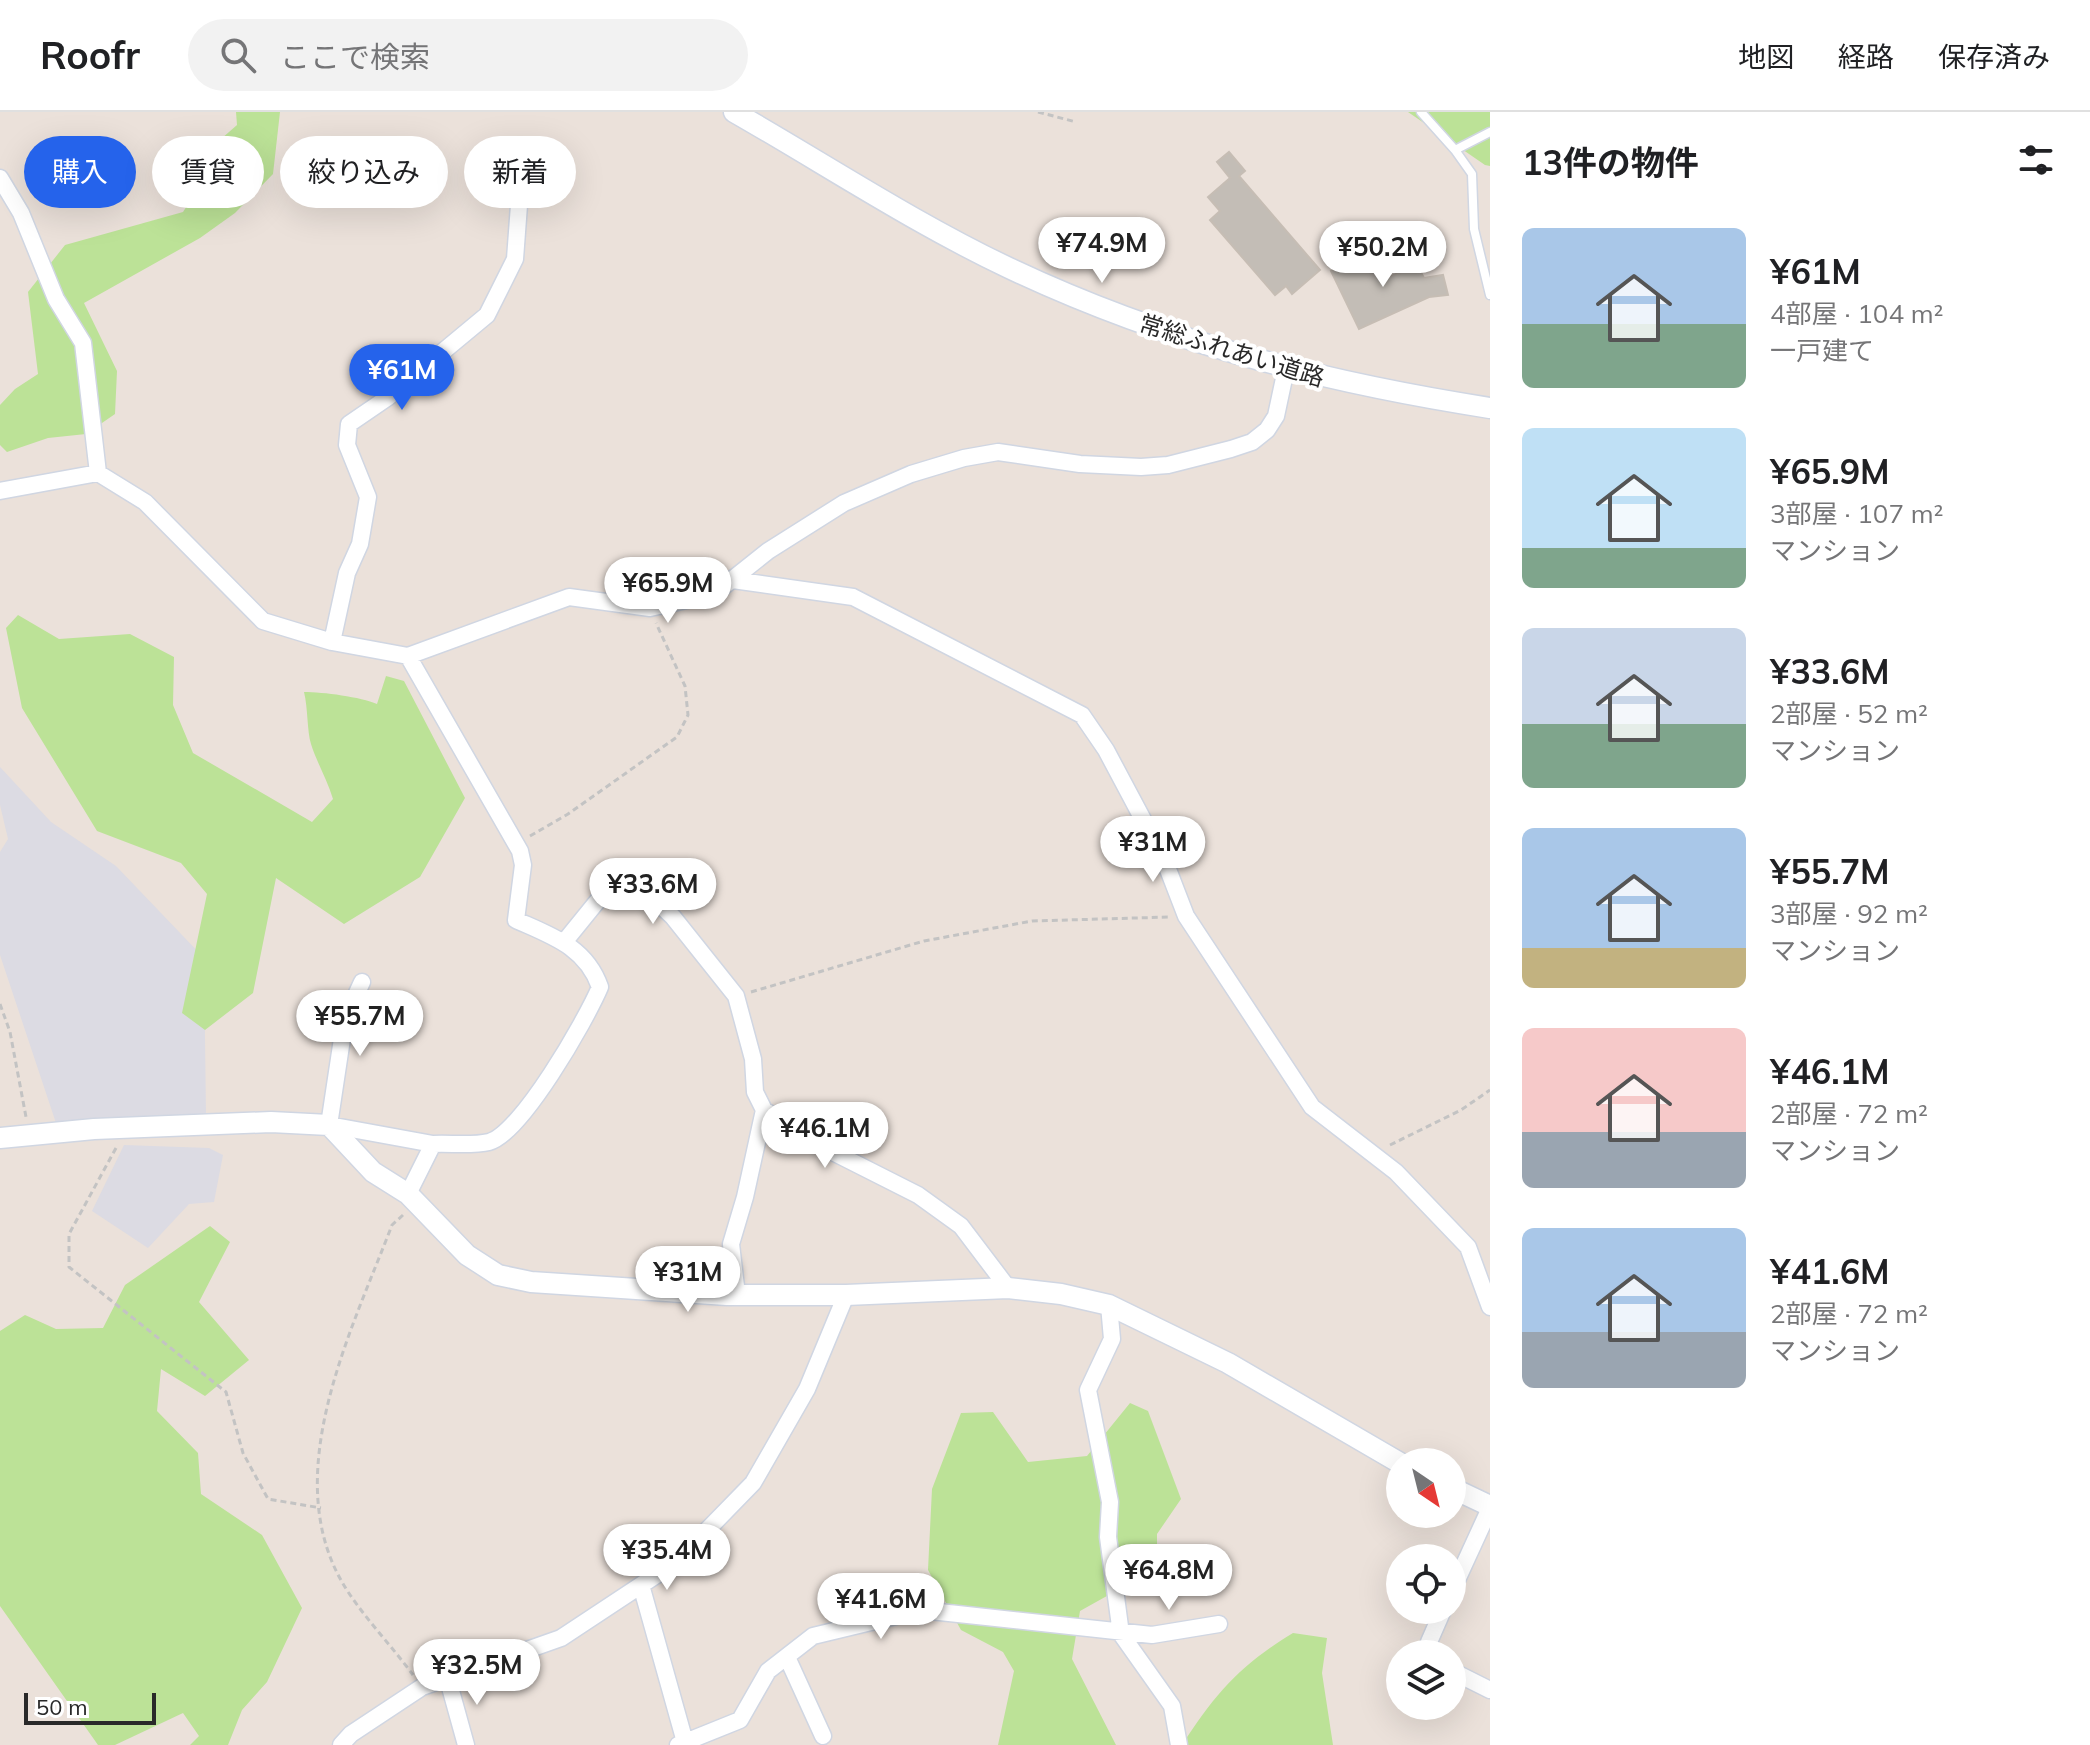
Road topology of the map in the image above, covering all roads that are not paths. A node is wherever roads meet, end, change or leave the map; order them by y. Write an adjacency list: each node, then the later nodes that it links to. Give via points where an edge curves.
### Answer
1 (734, 112): 8 (street, 常総ふれあい道路, via 1006,266 1185,340)
2 (1421, 112): 4 (lane)
3 (1490, 132): 4 (lane)
4 (1455, 150): 7 (lane, via 1472,174 1474,229)
5 (0, 178): 10 (street, via 21,213 56,299 83,343)
6 (519, 208): 13 (street, via 515,259 487,315 349,424 347,445 368,497)
7 (1490, 295)
8 (1286, 369): 9 (street, 常総ふれあい道路); 12 (street, via 1276,416 1252,442 1141,467 998,452 964,458 844,503)
9 (1490, 408)
10 (98, 473): 11 (street); 13 (street, via 145,502 263,621)
11 (0, 491)
12 (733, 580): 14 (street, via 714,594 650,608 569,597); 26 (street, via 853,597 1082,715 1164,859 1186,916 1312,1107 1396,1172 1468,1247)
13 (332, 642): 14 (street)
14 (408, 656): 15 (street, via 516,844 523,865 516,920)
15 (565, 941): 17 (street, via 608,888 626,881 642,888 673,917 736,996 753,1059 755,1092); 20 (street, via 592,965 600,987 516,1125 490,1142)
16 (362, 982): 18 (street, via 345,1019)
17 (764, 1110): 22 (street, via 918,1195 961,1226); 23 (street, via 731,1244)
18 (329, 1125): 19 (street, via 271,1122); 20 (street); 21 (street, via 373,1172)
19 (0, 1138)
20 (433, 1144): 21 (street)
21 (412, 1200): 23 (street, via 467,1255 498,1275 531,1282)
22 (1008, 1288): 24 (street); 25 (street)
23 (737, 1295): 24 (street)
24 (846, 1295): 31 (street, via 807,1389 753,1483 676,1562)
25 (1109, 1305): 27 (street, via 1228,1363); 33 (street, via 1112,1339 1088,1390 1110,1502 1108,1537)
26 (1490, 1307)
27 (1386, 1455)
28 (1466, 1495): 29 (street)
29 (1490, 1507): 30 (street)
30 (1466, 1560)
31 (641, 1585): 36 (street, via 561,1638); 39 (street)
32 (1219, 1624): 33 (street, via 1152,1635)
33 (1121, 1634): 34 (street, via 921,1610 813,1636); 42 (street, via 1172,1706)
34 (787, 1657): 38 (street); 39 (street, via 768,1671 740,1720)
35 (1466, 1678): 37 (street)
36 (448, 1680): 40 (street, via 422,1687); 41 (street)
37 (1490, 1690)
38 (823, 1736)
39 (681, 1743)
40 (341, 1745)
41 (466, 1745)
42 (1179, 1745)

